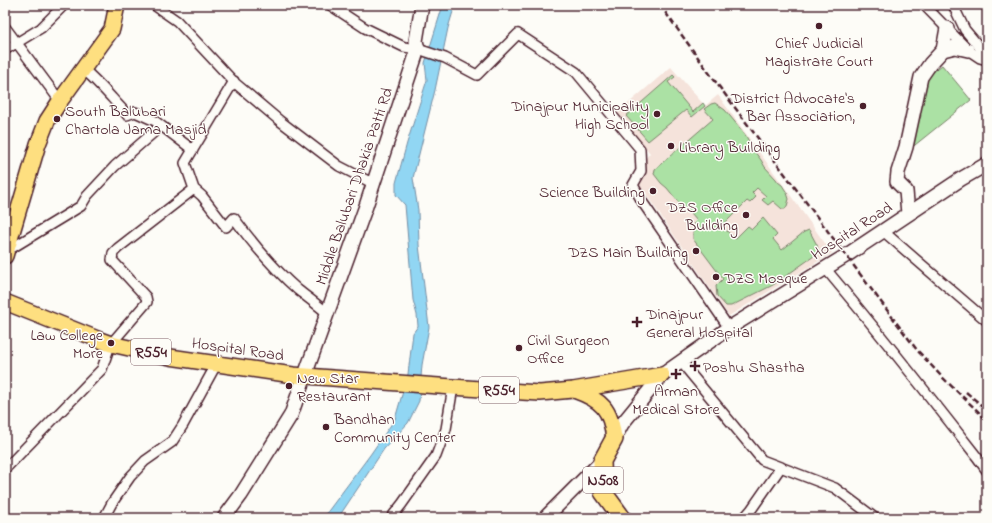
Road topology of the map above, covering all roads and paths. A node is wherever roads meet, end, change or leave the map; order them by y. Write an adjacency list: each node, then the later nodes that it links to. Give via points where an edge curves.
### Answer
1 (64, 5): 10 (street, via 41,28)
2 (118, 5): 17 (main road, via 112,29)
3 (154, 5): 18 (street, via 177,21)
4 (330, 5): 11 (street, via 365,28 404,46)
5 (422, 5): 11 (street, Middle Balubari Dhakia Patti Rd, via 416,41)
6 (924, 5): 9 (street)
7 (953, 5): 15 (street, via 965,30)
8 (5, 27): 10 (street)
9 (947, 28): 13 (street); 14 (street)
10 (17, 43): 12 (street); 19 (street)
11 (418, 49): 23 (street, Middle Balubari Dhakia Patti Rd); 32 (street, via 445,58 477,75 518,34 576,72 640,148 641,171 633,185)
12 (5, 50)
13 (943, 50): 14 (street, via 955,47); 25 (street, via 921,77 898,172 897,182 906,191)
14 (968, 50): 16 (street)
15 (987, 56)
16 (987, 60)
17 (83, 69): 19 (main road); 20 (street, via 127,115 135,112)
18 (234, 81): 21 (street); 23 (street, via 280,121 339,166)
19 (60, 100): 27 (main road, via 47,121 38,144)
20 (161, 126): 21 (street); 27 (street, via 115,166 81,206)
21 (193, 150): 24 (street, via 185,163)
22 (987, 164): 25 (street, Hospital Road)
23 (374, 184): 30 (street, Middle Balubari Dhakia Patti Rd)
24 (194, 189): 30 (street, via 226,227 234,218 277,269); 33 (street, via 113,253 112,260 146,296 147,302)
25 (908, 214): 26 (street, Hospital Road)
26 (883, 231): 28 (street, Hospital Road); 31 (street)
27 (6, 254)
28 (825, 268): 32 (street, Hospital Road); 44 (street, via 897,355)
29 (5, 302): 33 (main road, Hospital Road / R554)
30 (328, 313): 36 (street, Middle Balubari Dhakia Patti Rd)
31 (987, 321)
32 (729, 328): 34 (street, Hospital Road)
33 (111, 344): 35 (main road, Hospital Road / R554); 43 (street, via 102,369)
34 (681, 362): 37 (street, Hospital Road); 42 (street, via 762,460)
35 (217, 364): 36 (main road, Hospital Road / R554); 46 (street, via 172,442 145,461 130,477)
36 (305, 375): 38 (main road, Hospital Road / R554); 47 (street, Middle Balubari Dhakia Patti Rd, via 291,415)
37 (662, 375): 39 (main road, R554); 40 (street, Hospital Road, via 622,424)
38 (453, 387): 39 (main road, R554, via 540,393); 48 (street, via 446,429 436,456)
39 (573, 390): 40 (main road, R554, via 594,398 604,408 613,426)
40 (614, 439): 41 (highway, N508)
41 (602, 461): 49 (street); 50 (highway, N508, via 603,492)
42 (781, 467): 45 (street, via 835,488); 51 (street)
43 (5, 469)
44 (987, 471)
45 (863, 515): 52 (street)
46 (104, 518)
47 (224, 518)
48 (391, 518)
49 (546, 518)
50 (622, 518)
51 (744, 518)
52 (875, 518)

